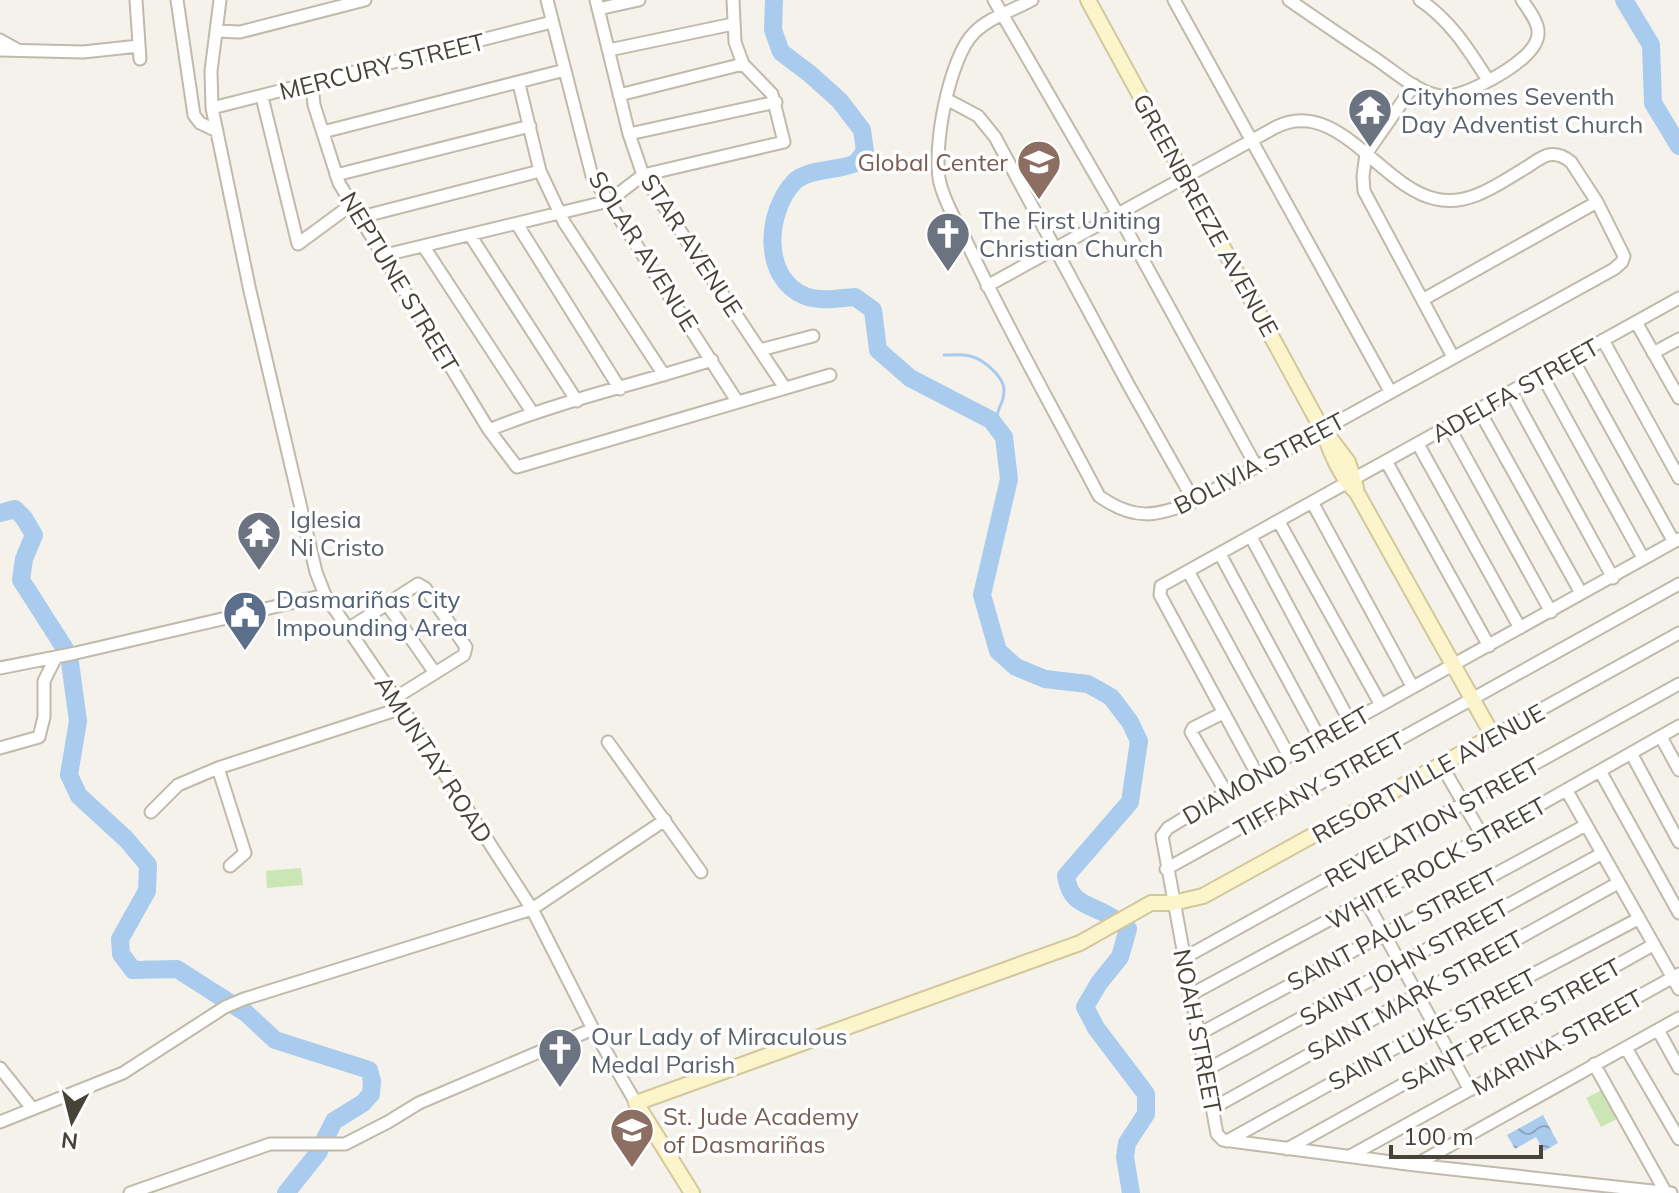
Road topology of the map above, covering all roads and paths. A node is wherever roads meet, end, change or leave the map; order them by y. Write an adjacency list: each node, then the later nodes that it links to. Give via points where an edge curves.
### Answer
1 (136, 0): 22 (street, via 139,53)
2 (177, 0): 36 (street, via 194,115)
3 (220, 0): 19 (street)
4 (547, 0): 17 (street, SOLAR AVENUE)
5 (639, 0): 15 (street)
6 (733, 0): 18 (street)
7 (994, 0): 16 (street)
8 (1032, 0): 16 (street, BOLIVIA STREET)
9 (1088, 0): 44 (street, GREENBREEZE AVENUE)
10 (1174, 0): 39 (street)
11 (1289, 0): 29 (street)
12 (1420, 0): 26 (street, via 1458,34)
13 (1522, 0): 26 (street, via 1538,27 1537,43)
14 (358, 1): 19 (street, via 240,32)
15 (597, 4): 23 (street, STAR AVENUE)
16 (1003, 16): 32 (street, BOLIVIA STREET, via 973,33 959,53); 49 (street)
17 (552, 22): 25 (street, SOLAR AVENUE); 27 (street, MERCURY STREET)
18 (733, 24): 23 (street); 24 (street)
19 (216, 31): 34 (street)
20 (0, 40): 22 (street)
21 (0, 50): 22 (street)
22 (18, 50)
23 (609, 50): 30 (street, STAR AVENUE)
24 (743, 64): 30 (street); 33 (street)
25 (565, 70): 28 (street); 45 (street, SOLAR AVENUE, via 592,176)
26 (1488, 80): 29 (street, via 1439,96)
27 (312, 84): 31 (street, MERCURY STREET); 37 (street, NEPTUNE STREET)
28 (519, 84): 35 (street); 37 (street)
29 (1414, 85): 40 (street)
30 (619, 95): 38 (street, STAR AVENUE)
31 (262, 97): 34 (street, MERCURY STREET); 47 (street, via 298,244)
32 (948, 100): 54 (street, via 988,127); 56 (street, BOLIVIA STREET, via 940,140 941,187)
33 (776, 102): 38 (street); 43 (street, via 784,142)
34 (212, 108): 36 (street, AMUNTAY ROAD)
35 (530, 126): 41 (street); 42 (street)
36 (217, 131): 100 (street, AMUNTAY ROAD)
37 (323, 132): 42 (street, NEPTUNE STREET)
38 (629, 134): 43 (street, STAR AVENUE)
39 (1254, 142): 40 (street, via 1287,122 1311,121); 44 (street); 74 (street)
40 (1366, 154): 46 (street, via 1415,191 1453,201 1488,190 1547,155 1556,155 1571,162); 58 (street, via 1364,191)
41 (540, 171): 48 (street); 50 (street)
42 (336, 175): 47 (street, NEPTUNE STREET)
43 (643, 175): 45 (street); 63 (street, STAR AVENUE)
44 (1187, 178): 49 (street); 83 (street, GREENBREEZE AVENUE)
45 (609, 201): 48 (street); 67 (street, SOLAR AVENUE)
46 (1597, 202): 58 (street); 65 (street, BOLIVIA STREET, via 1623,249 1622,262)
47 (351, 205): 50 (street, NEPTUNE STREET)
48 (560, 213): 51 (street); 68 (street)
49 (1119, 216): 54 (street); 86 (street)
50 (361, 217): 55 (street, NEPTUNE STREET)
51 (517, 224): 52 (street); 73 (street)
52 (470, 235): 53 (street); 77 (street)
53 (424, 247): 55 (street); 80 (street)
54 (1055, 251): 56 (street); 89 (street)
55 (385, 255): 82 (street, NEPTUNE STREET)
56 (987, 286): 89 (street, BOLIVIA STREET, via 1099,496 1142,514 1167,513)
57 (1679, 298): 59 (street, ADELFA STREET)
58 (1424, 299): 65 (street)
59 (1636, 322): 62 (street, ADELFA STREET); 64 (street)
60 (813, 336): 63 (street)
61 (1679, 339): 64 (street)
62 (1603, 340): 66 (street, ADELFA STREET); 87 (street)
63 (760, 350): 72 (street, STAR AVENUE)
64 (1653, 353): 71 (street)
65 (1453, 357): 74 (street, BOLIVIA STREET)
66 (1572, 358): 70 (street, ADELFA STREET); 93 (street)
67 (712, 360): 68 (street); 78 (street, SOLAR AVENUE)
68 (664, 375): 73 (street)
69 (830, 375): 72 (street)
70 (1542, 375): 75 (street, ADELFA STREET); 95 (street)
71 (1675, 381): 76 (street)
72 (785, 388): 78 (street)
73 (620, 389): 77 (street)
74 (1390, 391): 83 (street, BOLIVIA STREET)
75 (1511, 392): 79 (street, ADELFA STREET); 97 (street)
76 (1679, 398)
77 (577, 401): 80 (street)
78 (737, 401): 82 (street, NEPTUNE STREET, via 517,467)
79 (1479, 410): 81 (street, ADELFA STREET); 99 (street)
80 (532, 412): 82 (street)
81 (1449, 427): 84 (street, ADELFA STREET); 102 (street)
82 (489, 430)
83 (1323, 431): 86 (street, BOLIVIA STREET); 88 (street, GREENBREEZE AVENUE, via 1339,448)
84 (1418, 444): 85 (street, ADELFA STREET); 103 (street)
85 (1386, 461): 88 (street, ADELFA STREET); 106 (street)
86 (1256, 466): 89 (street, BOLIVIA STREET)
87 (1679, 478)
88 (1353, 484): 90 (street, ADELFA STREET); 108 (street, GREENBREEZE AVENUE)
89 (1194, 501)
90 (1312, 502): 91 (street, ADELFA STREET); 112 (street)
91 (1279, 522): 92 (street, ADELFA STREET); 115 (street)
92 (1251, 537): 94 (street, ADELFA STREET); 117 (street)
93 (1676, 541): 95 (street, DIAMOND STREET)
94 (1220, 554): 96 (street, ADELFA STREET); 121 (street)
95 (1643, 558): 97 (street, DIAMOND STREET)
96 (1188, 571): 116 (street, ADELFA STREET, via 1159,590); 125 (street)
97 (1613, 578): 99 (street, DIAMOND STREET)
98 (1679, 584): 113 (street, TIFFANY STREET)
99 (1581, 593): 102 (street, DIAMOND STREET)
100 (325, 595): 104 (street, AMUNTAY ROAD); 107 (street)
101 (387, 604): 104 (street); 110 (street); 110 (street, via 422,584 466,647 464,655)
102 (1551, 612): 103 (street, DIAMOND STREET)
103 (1520, 628): 106 (street, DIAMOND STREET)
104 (348, 629): 114 (street, AMUNTAY ROAD)
105 (1679, 633): 119 (street, RESORTVILLE AVENUE)
106 (1489, 646): 108 (street, DIAMOND STREET)
107 (58, 656): 109 (street); 123 (street, via 44,681 39,737)
108 (1452, 665): 112 (street, DIAMOND STREET); 113 (street, GREENBREEZE AVENUE)
109 (0, 668)
110 (435, 673): 114 (street)
111 (1679, 684): 133 (street, REVELATION STREET)
112 (1412, 686): 115 (street, DIAMOND STREET)
113 (1472, 700): 119 (street, GREENBREEZE AVENUE); 141 (street, TIFFANY STREET)
114 (399, 703): 127 (street); 146 (street, AMUNTAY ROAD)
115 (1381, 705): 117 (street, DIAMOND STREET)
116 (1223, 713): 130 (street); 132 (street, via 1191,732)
117 (1350, 722): 121 (street, DIAMOND STREET)
118 (1679, 726): 120 (street, WHITE ROCK STREET)
119 (1493, 736): 126 (street, RESORTVILLE AVENUE)
120 (1661, 737): 124 (street, WHITE ROCK STREET); 128 (street)
121 (1320, 739): 125 (street, DIAMOND STREET)
122 (608, 742): 135 (street)
123 (0, 748)
124 (1631, 753): 129 (street, WHITE ROCK STREET); 138 (street)
125 (1289, 756): 130 (street, DIAMOND STREET)
126 (1442, 766): 133 (street); 145 (street, RESORTVILLE AVENUE, via 1215,890)
127 (218, 768): 134 (street, via 178,785); 140 (street, via 245,853)
128 (1679, 770)
129 (1600, 771): 131 (street, WHITE ROCK STREET); 147 (street)
130 (1257, 774): 132 (street, DIAMOND STREET)
131 (1567, 791): 136 (street); 137 (street, WHITE ROCK STREET)
132 (1226, 792): 141 (street, DIAMOND STREET, via 1164,832)
133 (1465, 804): 137 (street); 151 (street, REVELATION STREET)
134 (151, 812)
135 (665, 820): 142 (street); 146 (street)
136 (1586, 825): 139 (street); 149 (street, SAINT PAUL STREET)
137 (1483, 837): 144 (street, WHITE ROCK STREET)
138 (1679, 842)
139 (1601, 854): 143 (street); 152 (street, SAINT JOHN STREET)
140 (230, 866)
141 (1166, 869): 145 (street, DIAMOND STREET)
142 (701, 872)
143 (1618, 883): 148 (street); 155 (street, SAINT MARK STREET)
144 (1366, 901): 149 (street); 156 (street, WHITE ROCK STREET)
145 (1173, 903): 151 (street, NOAH STREET); 169 (street, RESORTVILLE AVENUE, via 1138,913 1080,943)
146 (532, 909): 159 (street, AMUNTAY ROAD); 170 (street, via 244,999 123,1073)
147 (1679, 913)
148 (1638, 919): 150 (street); 158 (street, SAINT LUKE STREET)
149 (1383, 933): 152 (street); 161 (street, SAINT PAUL STREET)
150 (1653, 945): 153 (street); 163 (street, SAINT PETER STREET)
151 (1184, 958): 156 (street, NOAH STREET)
152 (1400, 963): 155 (street); 167 (street, SAINT JOHN STREET)
153 (1676, 976): 154 (street); 168 (street, MARINA STREET)
154 (1679, 989)
155 (1417, 994): 158 (street); 171 (street, SAINT MARK STREET)
156 (1190, 995): 161 (street, NOAH STREET)
157 (1679, 1018): 160 (street)
158 (1435, 1026): 163 (street); 174 (street, SAINT LUKE STREET)
159 (593, 1029): 169 (street, AMUNTAY ROAD); 178 (street, via 419,1103 345,1144 270,1144)
160 (1658, 1030): 162 (street); 166 (street)
161 (1199, 1034): 167 (street, NOAH STREET)
162 (1626, 1048): 164 (street); 173 (street)
163 (1452, 1057): 168 (street); 175 (street, SAINT PETER STREET)
164 (1594, 1064): 177 (street); 180 (street)
165 (0, 1068): 170 (street)
166 (1679, 1068)
167 (1206, 1070): 171 (street, NOAH STREET)
168 (1470, 1090): 176 (street, MARINA STREET)
169 (636, 1103): 179 (street, AMUNTAY ROAD)
170 (31, 1107): 172 (street)
171 (1213, 1108): 174 (street, NOAH STREET, via 1217,1134)
172 (0, 1122)
173 (1679, 1139)
174 (1227, 1141): 175 (street, NOAH STREET)
175 (1286, 1149): 176 (street, NOAH STREET)
176 (1350, 1156): 177 (street, NOAH STREET)
177 (1415, 1165): 180 (street, NOAH STREET)
178 (130, 1193)
179 (692, 1193)
180 (1667, 1193)

